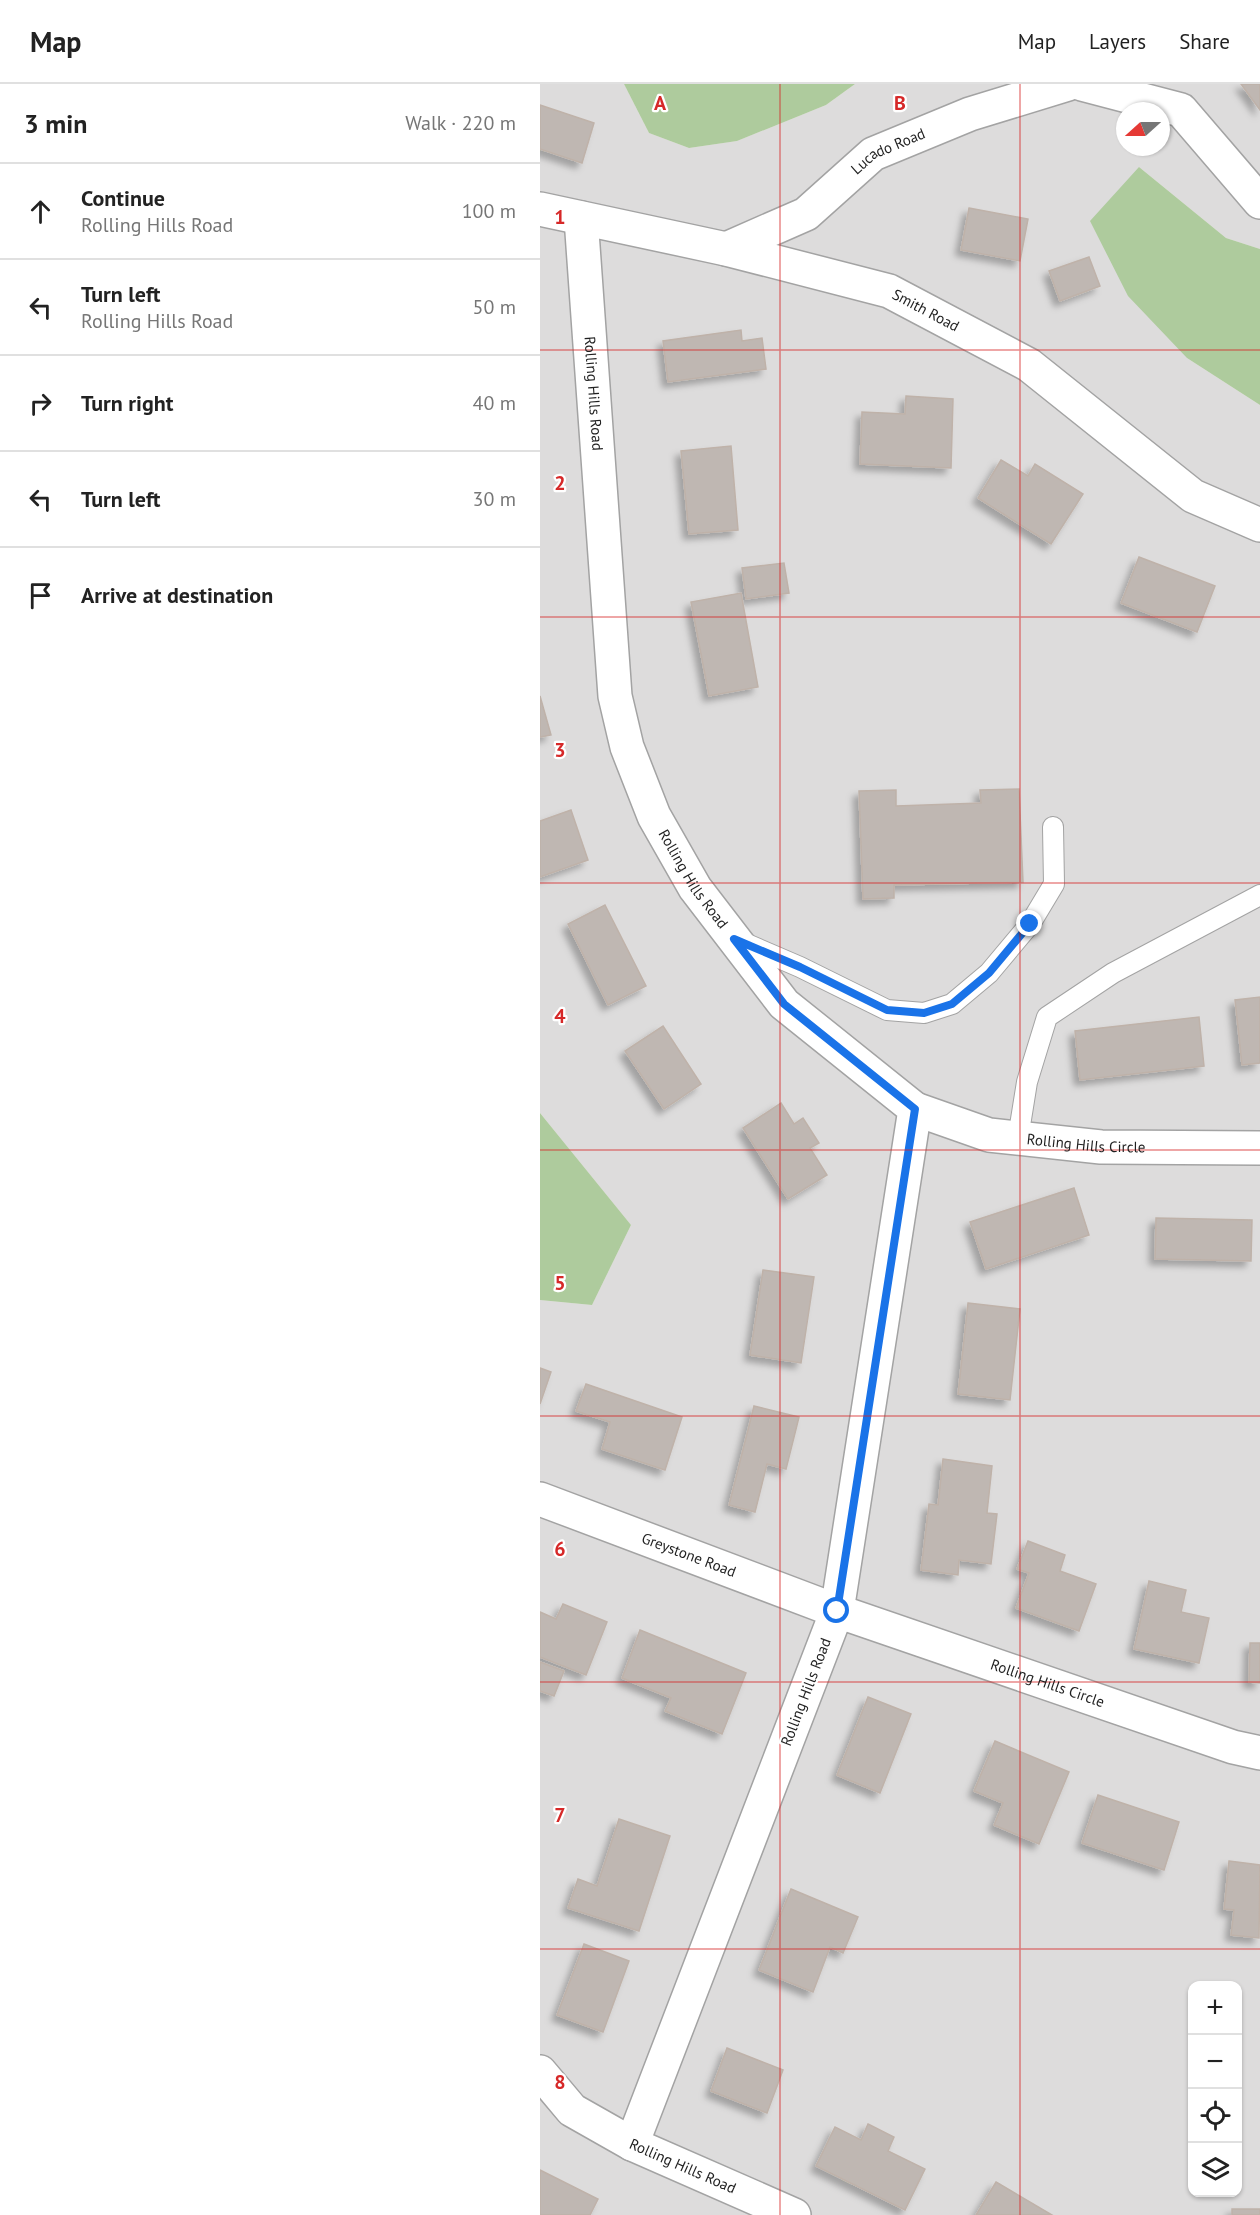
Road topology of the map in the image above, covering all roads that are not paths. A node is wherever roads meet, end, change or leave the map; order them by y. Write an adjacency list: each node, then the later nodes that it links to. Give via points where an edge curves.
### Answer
1 (1068, 84): 6 (street, Lucado Road, via 970,114 873,154 806,214)
2 (1082, 84): 3 (street, via 1181,110)
3 (1260, 202)
4 (542, 211): 5 (street, Smith Road)
5 (581, 218): 6 (street, Smith Road); 10 (street, Rolling Hills Road, via 615,696 627,747 654,816 695,888)
6 (726, 249): 7 (street, Smith Road, via 889,291 1029,364 1193,496)
7 (1260, 525)
8 (1053, 827): 10 (lane, via 1054,884 1030,924 989,973 952,1004 924,1013 887,1010)
9 (1260, 895): 12 (lane, via 1113,973 1047,1017 1027,1082)
10 (734, 939): 11 (street, Rolling Hills Road, via 784,1004)
11 (915, 1109): 12 (street, Rolling Hills Circle, via 989,1135); 15 (street, Rolling Hills Road)
12 (1018, 1138): 13 (street, Rolling Hills Circle, via 1101,1147)
13 (1260, 1148)
14 (540, 1499): 15 (street, Greystone Road)
15 (837, 1611): 16 (street, Rolling Hills Circle); 18 (street, Rolling Hills Road)
16 (1260, 1753)
17 (540, 2072): 18 (street, via 572,2110)
18 (632, 2144): 19 (street, Rolling Hills Road)
19 (794, 2215)

